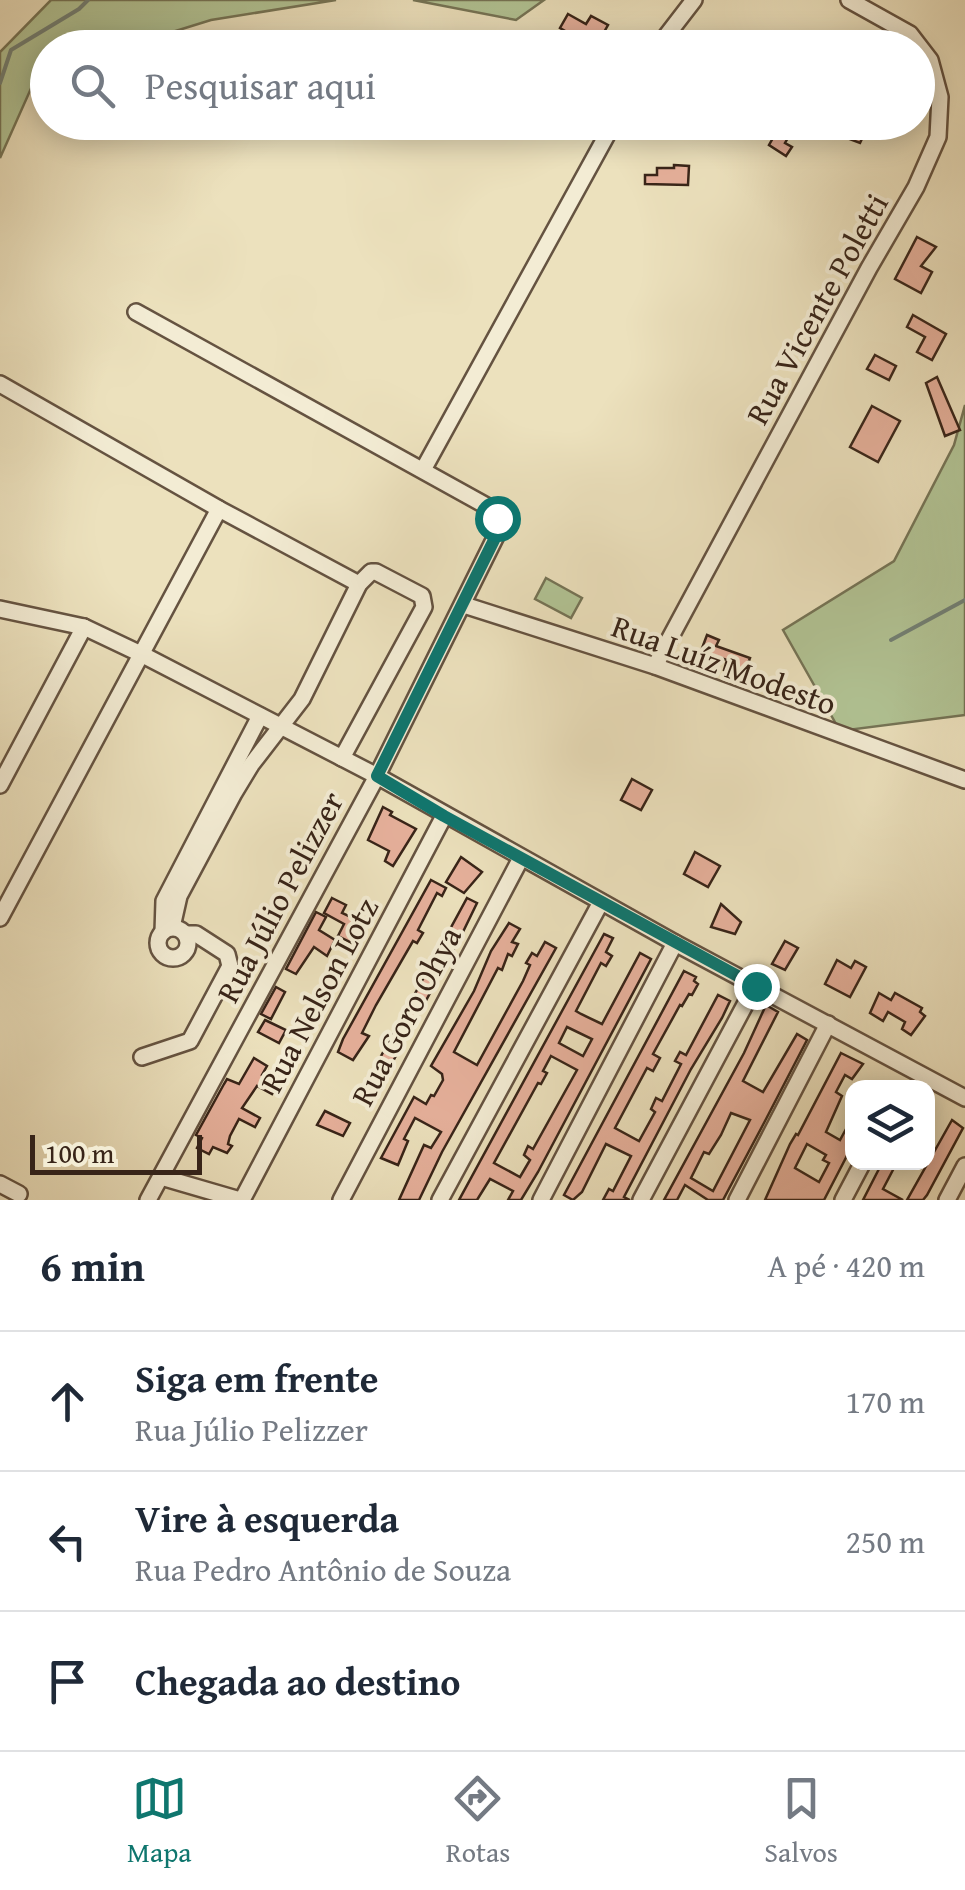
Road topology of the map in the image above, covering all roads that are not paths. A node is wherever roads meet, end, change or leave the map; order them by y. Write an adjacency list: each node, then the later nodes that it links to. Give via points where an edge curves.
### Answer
1 (694, 0): 3 (street)
2 (849, 0): 4 (street, Rua Vicente Poletti)
3 (671, 30)
4 (903, 30)
5 (935, 78): 16 (street, Rua Vicente Poletti, via 938,138 916,187)
6 (604, 140): 9 (street)
7 (136, 312): 9 (street)
8 (0, 384): 10 (street)
9 (423, 470): 12 (street, Rua Júlio Pelizzer, via 497,518 498,532)
10 (219, 510): 11 (street); 15 (street)
11 (359, 584): 18 (street, via 302,699); 19 (street, via 376,572 422,596 424,607)
12 (464, 605): 16 (street, Rua Luíz Modesto); 20 (street, Rua Júlio Pelizzer)
13 (0, 609): 14 (street)
14 (84, 627): 15 (street); 22 (street)
15 (143, 655): 17 (street); 26 (street)
16 (655, 666): 21 (street, Rua Luíz Modesto)
17 (260, 716): 18 (street); 27 (street, via 164,901)
18 (280, 726): 19 (street); 27 (street, via 234,794 180,896)
19 (342, 758): 20 (street)
20 (377, 776): 23 (street); 37 (street, Rua Júlio Pelizzer)
21 (965, 780)
22 (0, 784)
23 (444, 816): 24 (street); 41 (street, Rua Nelson Lotz)
24 (521, 858): 25 (street); 42 (street, Rua Goro Ohya)
25 (601, 902): 28 (street); 43 (street)
26 (0, 918)
27 (174, 931): 31 (street, via 196,934 227,954 230,966 190,1042)
28 (674, 943): 29 (street); 44 (street)
29 (756, 986): 30 (street); 45 (street)
30 (828, 1024): 32 (street); 46 (street)
31 (142, 1057)
32 (912, 1070): 33 (street); 34 (street)
33 (906, 1080)
34 (965, 1098)
35 (965, 1166): 48 (street)
36 (859, 1170): 47 (street)
37 (161, 1177): 40 (street, Rua Júlio Pelizzer); 41 (street)
38 (0, 1184): 39 (street)
39 (19, 1194)
40 (148, 1200)
41 (241, 1200)
42 (341, 1200)
43 (440, 1200)
44 (541, 1200)
45 (641, 1200)
46 (737, 1200)
47 (843, 1200)
48 (947, 1200)

